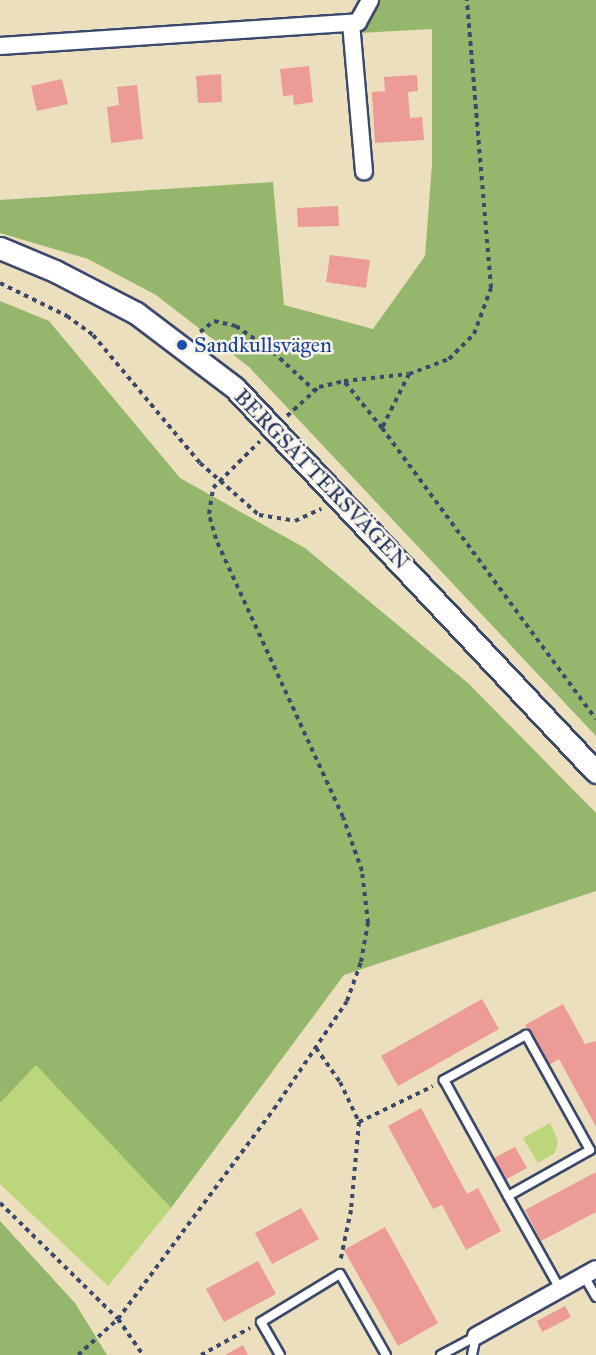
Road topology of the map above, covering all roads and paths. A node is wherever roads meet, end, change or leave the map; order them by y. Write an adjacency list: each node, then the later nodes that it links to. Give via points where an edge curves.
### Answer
1 (370, 0): 3 (street, via 365,16)
2 (467, 0): 9 (path, via 491,288 474,334 449,359)
3 (351, 23): 4 (street); 5 (street)
4 (0, 46)
5 (364, 171)
6 (0, 248): 18 (street, BERGSÄTTERSVÄGEN, via 136,313 235,388)
7 (0, 283): 15 (path, via 67,316 93,335 169,428)
8 (200, 332): 11 (path, via 214,321 236,326 273,352)
9 (409, 374): 10 (path); 13 (path)
10 (344, 381): 11 (path); 13 (path)
11 (314, 390): 12 (path)
12 (284, 418)
13 (382, 428): 17 (path)
14 (265, 437): 15 (path)
15 (218, 480): 16 (path, via 271,520 295,521); 19 (path, via 209,499 216,539 343,817 362,871 368,923 361,962 347,1000)
16 (321, 509)
17 (596, 719)
18 (596, 772)
19 (316, 1048): 21 (path, via 340,1082); 28 (path)
20 (444, 1080): 21 (path); 22 (lane); 22 (lane, via 526,1035 590,1150)
21 (359, 1122): 25 (path)
22 (508, 1196): 26 (lane)
23 (0, 1203): 28 (path)
24 (590, 1273): 26 (street); 27 (lane)
25 (340, 1274): 29 (lane); 35 (lane)
26 (560, 1289): 30 (street)
27 (596, 1297)
28 (117, 1319): 31 (path); 32 (path)
29 (261, 1322): 33 (path); 34 (lane)
30 (476, 1336): 36 (lane); 37 (lane)
31 (78, 1355)
32 (143, 1355)
33 (201, 1355)
34 (280, 1355)
35 (386, 1355)
36 (441, 1355)
37 (472, 1355)

